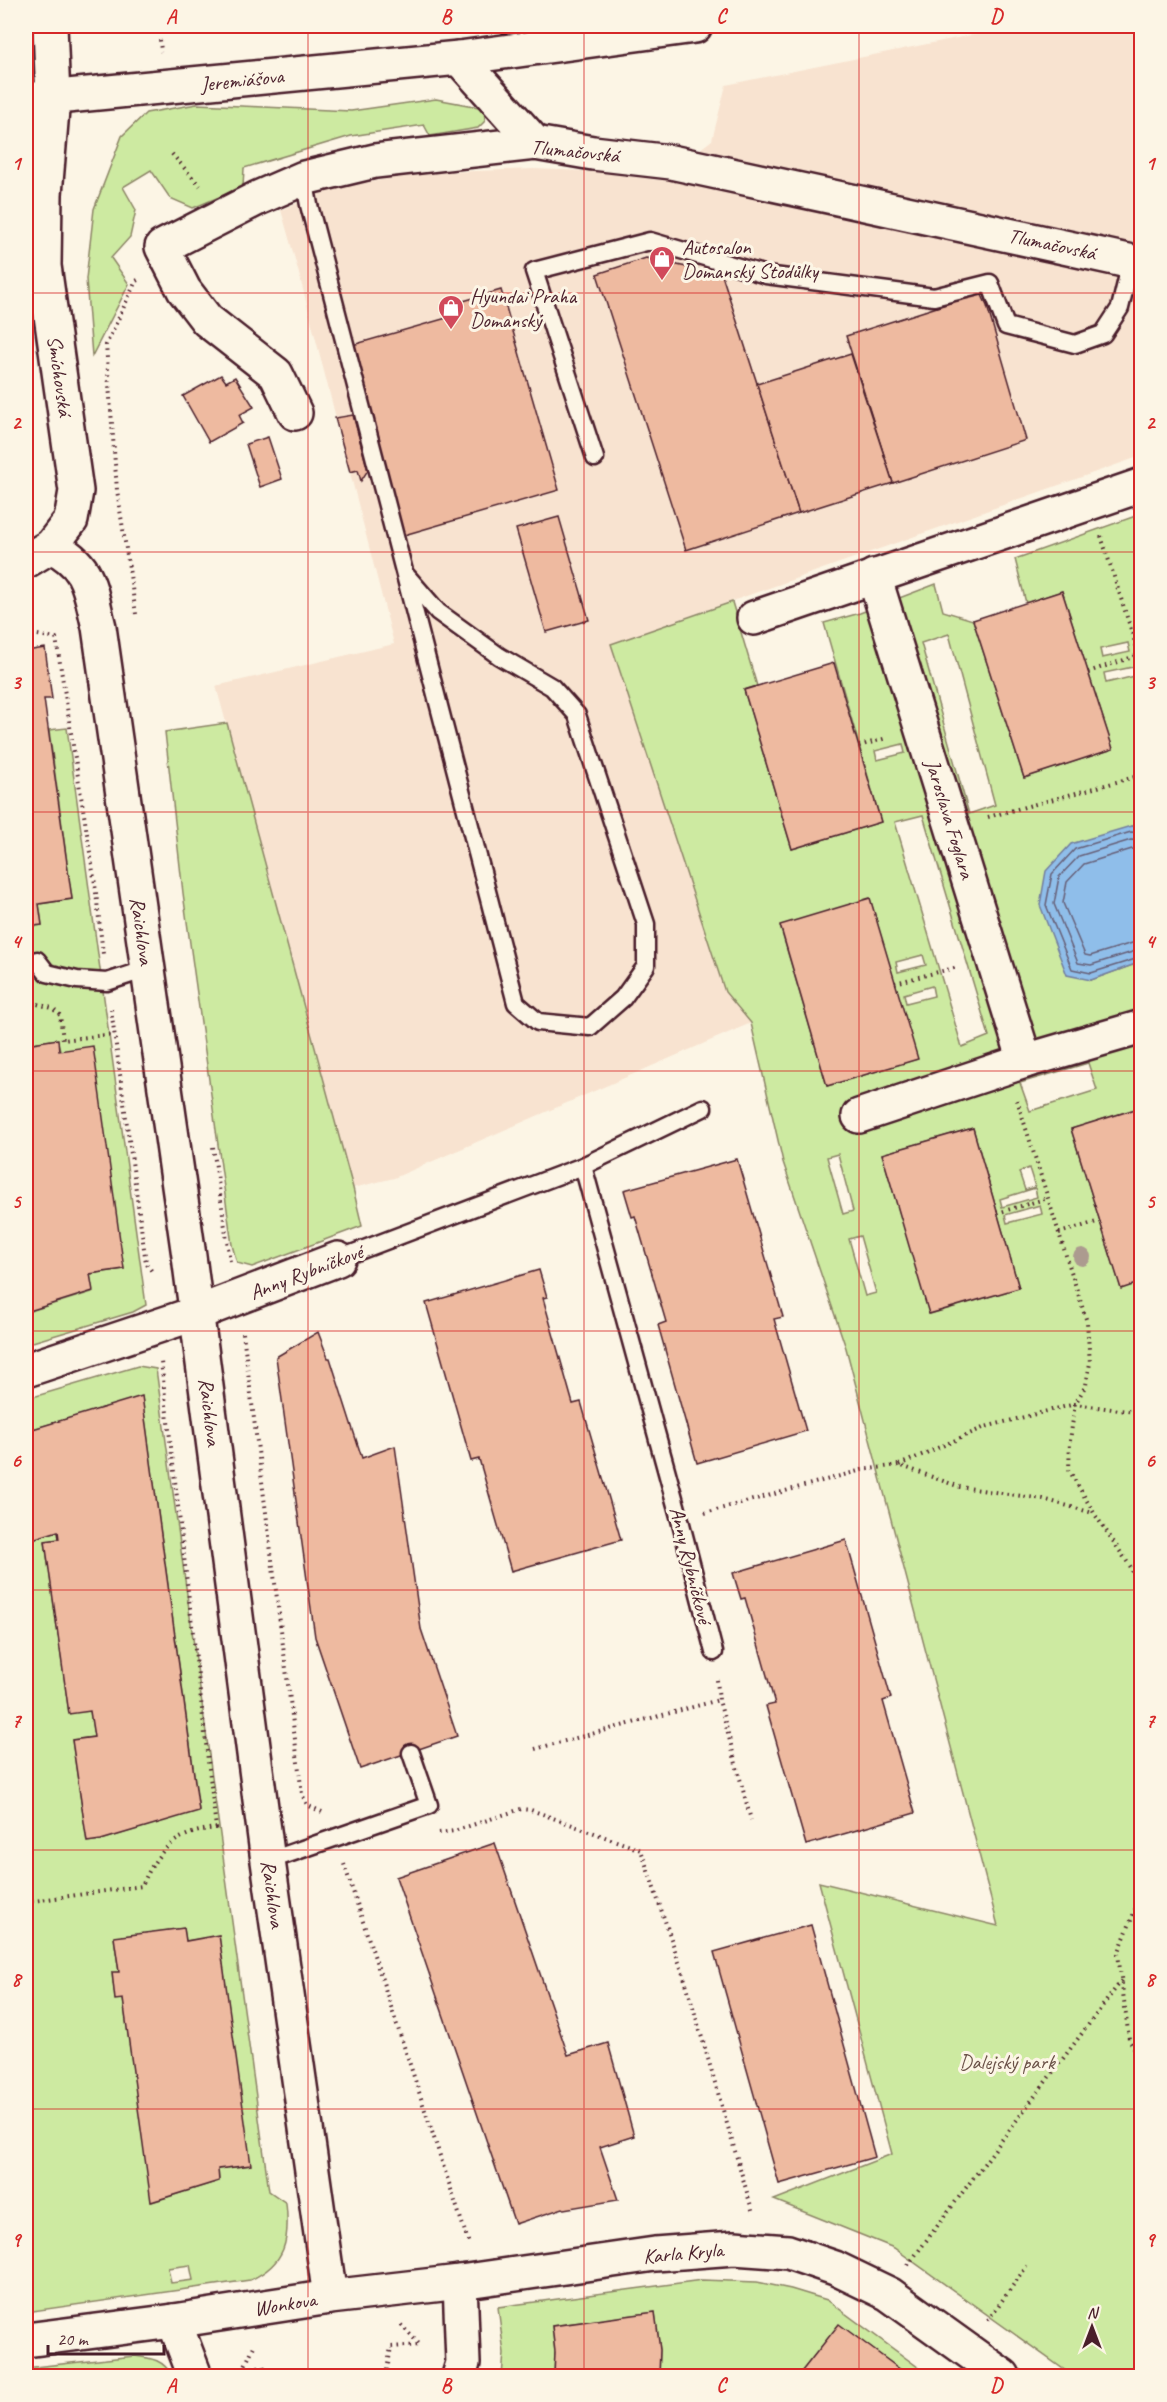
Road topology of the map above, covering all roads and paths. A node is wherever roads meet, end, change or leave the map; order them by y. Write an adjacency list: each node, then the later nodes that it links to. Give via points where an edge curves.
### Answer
1 (50, 26): 4 (street, Smíchovská)
2 (695, 26): 3 (street, Jeremiášova)
3 (459, 58): 4 (street, Jeremiášova); 5 (street)
4 (39, 99): 12 (street, Smíchovská, via 45,194 44,266 76,491 71,520)
5 (535, 143): 6 (street, Tlumačovská, via 375,161); 7 (street, Tlumačovská, via 671,162)
6 (304, 178): 8 (street, Tlumačovská, via 162,247 183,290 207,320 276,374); 13 (lane)
7 (1136, 263): 9 (lane, via 1120,308 1103,334 1075,344 1006,326 990,283 934,297 766,275 650,241 534,271)
8 (295, 413)
9 (595, 458)
10 (1142, 485): 11 (street)
11 (1090, 502): 14 (street); 17 (path)
12 (38, 554): 24 (street, Raichlova, via 69,555 86,575 99,627)
13 (405, 574): 13 (lane, via 516,1003 538,1022 590,1027 623,998 646,966 646,924 577,715 552,687 499,656 438,612)
14 (874, 576): 15 (street); 21 (street, Jaroslava Foglara)
15 (754, 618)
16 (26, 633): 25 (path, via 56,638)
17 (1140, 655): 18 (path); 19 (path)
18 (1142, 664)
19 (1088, 672)
20 (1142, 775): 21 (path)
21 (952, 827): 22 (street, Jaroslava Foglara)
22 (993, 958): 26 (path); 29 (street, Jaroslava Foglara)
23 (37, 960): 25 (lane, via 46,973)
24 (147, 969): 25 (lane); 39 (street, Raichlova)
25 (107, 982)
26 (895, 983)
27 (26, 1001): 38 (path, via 52,1008 60,1015 63,1040 114,1034 147,1263)
28 (1142, 1027): 29 (street)
29 (1016, 1065): 31 (street); 33 (path)
30 (703, 1108): 32 (lane, Anny Rybníčkové)
31 (859, 1116)
32 (583, 1166): 37 (lane, Anny Rybníčkové); 47 (lane, Anny Rybníčkové)
33 (1048, 1198): 34 (path); 36 (path)
34 (998, 1214)
35 (1100, 1221): 36 (path)
36 (1059, 1233): 43 (path, via 1087,1322 1090,1363 1086,1385)
37 (338, 1259): 39 (street, Anny Rybníčkové)
38 (158, 1282)
39 (197, 1313): 42 (street, Anny Rybníčkové); 57 (street, Raichlova)
40 (242, 1323): 53 (path, via 302,1794 307,1805)
41 (156, 1355): 59 (path, via 163,1365 216,1828 195,1831 162,1850 142,1886)
42 (26, 1370)
43 (1075, 1404): 44 (path); 45 (path, via 986,1427); 46 (path, via 1069,1470)
44 (1142, 1413)
45 (899, 1465): 46 (path, via 960,1487 1043,1499); 47 (path, via 862,1470)
46 (1094, 1513): 49 (path, via 1132,1569)
47 (680, 1520): 48 (lane, Anny Rybníčkové)
48 (714, 1652): 50 (path)
49 (1142, 1665)
50 (719, 1700): 51 (path); 55 (path)
51 (535, 1749)
52 (411, 1753): 57 (lane, via 429,1805)
53 (326, 1812)
54 (494, 1818): 62 (path, via 521,1809 531,1810 641,1850 686,1983)
55 (751, 1820)
56 (343, 1860): 64 (path)
57 (268, 1861): 66 (street, Raichlova)
58 (1142, 1892): 60 (path, via 1118,1954)
59 (26, 1902)
60 (1122, 1980): 61 (path, via 1129,2039); 65 (path)
61 (1142, 2062)
62 (756, 2222)
63 (1027, 2266): 68 (path)
64 (466, 2268): 66 (street, Karla Kryla); 74 (street, via 463,2363); 75 (street, Karla Kryla, via 735,2248 788,2252 835,2268 889,2294)
65 (902, 2272)
66 (330, 2297): 67 (street, Wonkova)
67 (174, 2321): 69 (street, Wonkova); 71 (street)
68 (982, 2328)
69 (26, 2340)
70 (428, 2344): 73 (path, via 391,2348)
71 (208, 2375): 72 (path, via 263,2366)
72 (269, 2376)
73 (386, 2376)
74 (459, 2376)
75 (1003, 2376)

